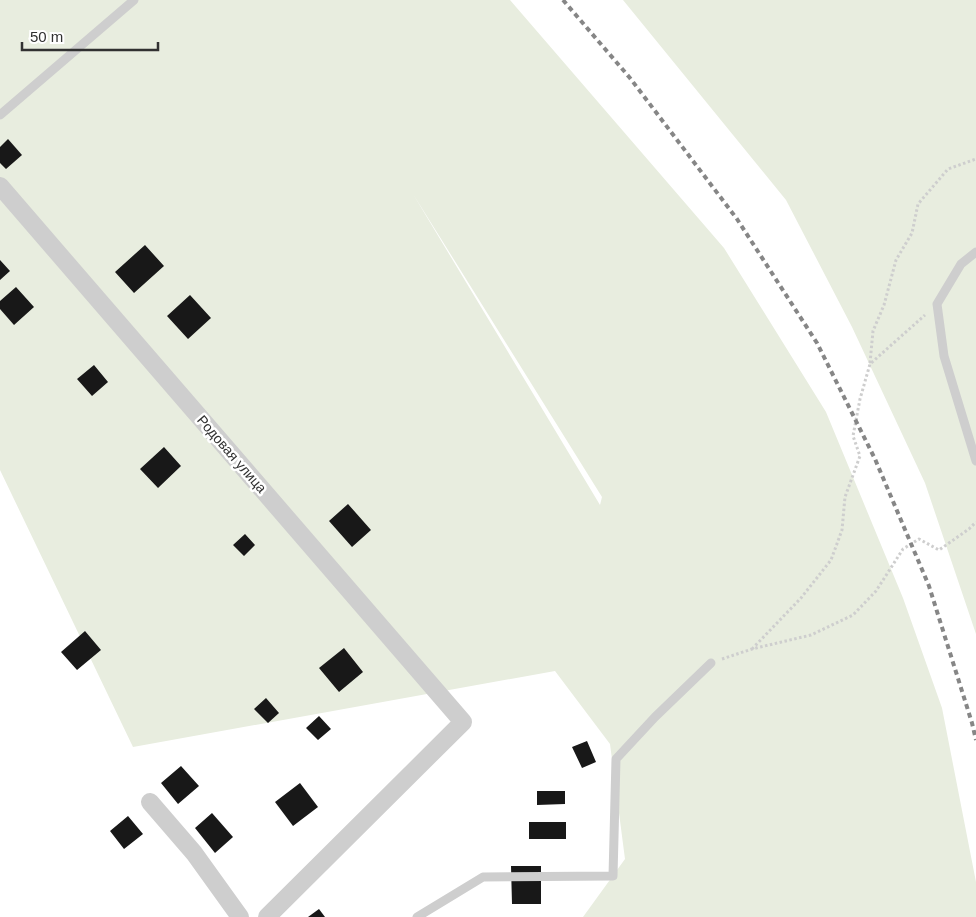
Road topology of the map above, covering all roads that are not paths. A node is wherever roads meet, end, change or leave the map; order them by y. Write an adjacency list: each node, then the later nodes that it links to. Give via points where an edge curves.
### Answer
1 (134, 0): 2 (lane)
2 (0, 115)
3 (0, 186): 9 (street, Родовая улица, via 463,722)
4 (976, 252): 5 (lane, via 961,264 937,304 944,356)
5 (976, 461)
6 (711, 663): 10 (lane, via 616,759 613,876 483,877)
7 (150, 802): 8 (street, via 194,853)
8 (240, 917)
9 (267, 917)
10 (418, 917)

